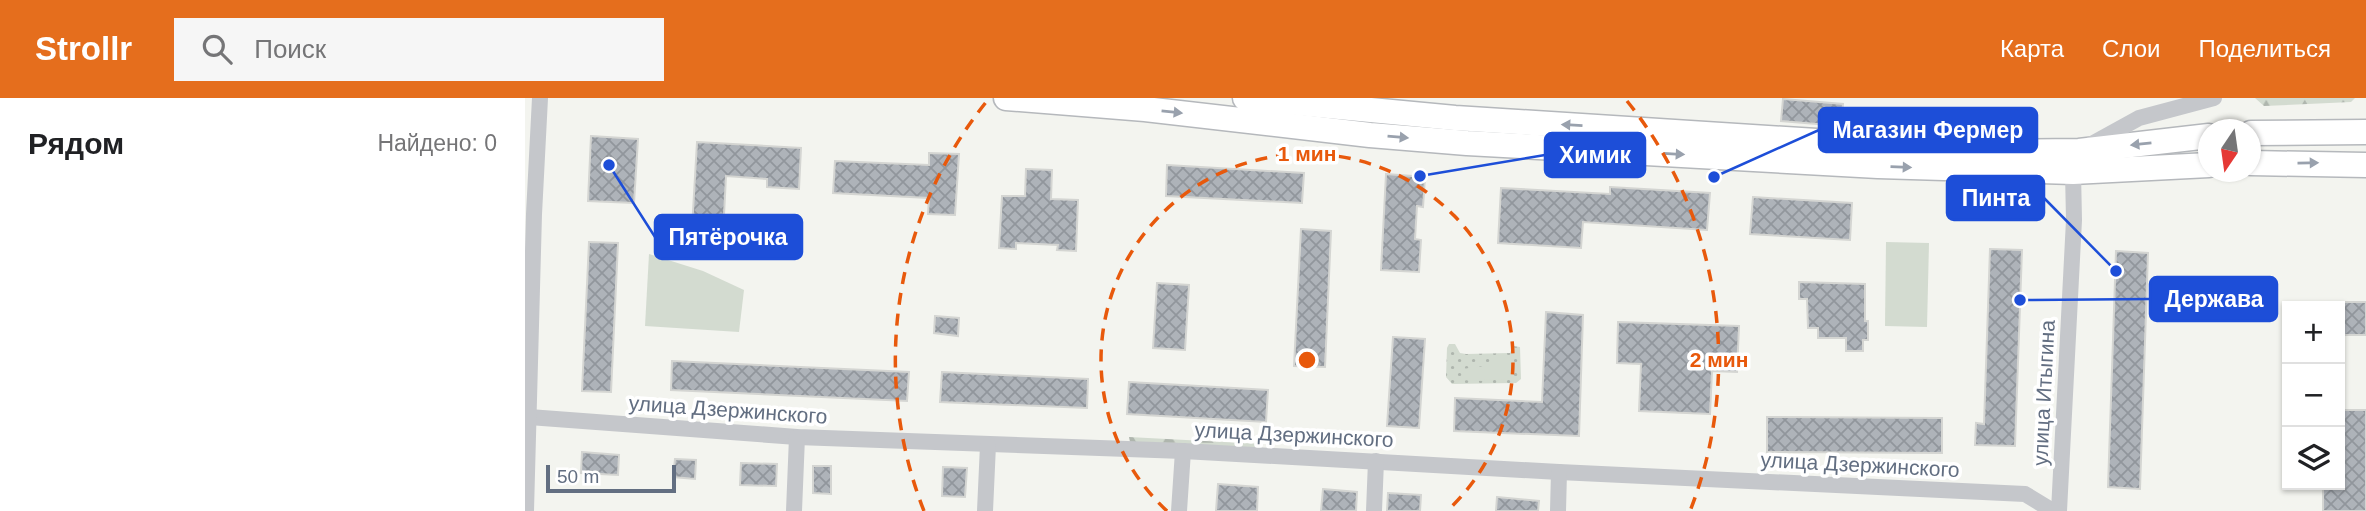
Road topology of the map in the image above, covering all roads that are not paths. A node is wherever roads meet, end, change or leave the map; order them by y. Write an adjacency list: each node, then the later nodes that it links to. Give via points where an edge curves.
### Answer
1 (540, 98): 12 (street)
2 (1006, 98): 8 (main road, one-way to 8, via 1467,143 1878,166)
3 (1245, 98): 8 (main road, one-way to 3, via 1990,152 1455,118)
4 (2214, 98): 8 (street, via 2139,118)
5 (2366, 132): 6 (main road)
6 (2261, 133)
7 (2198, 138): 8 (main road, one-way to 8)
8 (2076, 162): 10 (main road); 25 (street, улица Итыгина)
9 (2261, 163): 11 (main road, one-way to 11)
10 (2198, 165)
11 (2366, 165)
12 (529, 417): 13 (street, улица Дзержинского); 18 (street)
13 (797, 437): 14 (street, улица Дзержинского); 19 (street)
14 (988, 445): 15 (street, улица Дзержинского); 20 (street)
15 (1183, 451): 16 (street, улица Дзержинского); 21 (street)
16 (1376, 461): 17 (street, улица Дзержинского); 22 (street)
17 (1559, 472): 23 (street); 24 (street, улица Дзержинского, via 2025,494)
18 (526, 511)
19 (794, 511)
20 (985, 511)
21 (1179, 511)
22 (1374, 511)
23 (1558, 511)
24 (2053, 511)
25 (2059, 511)

